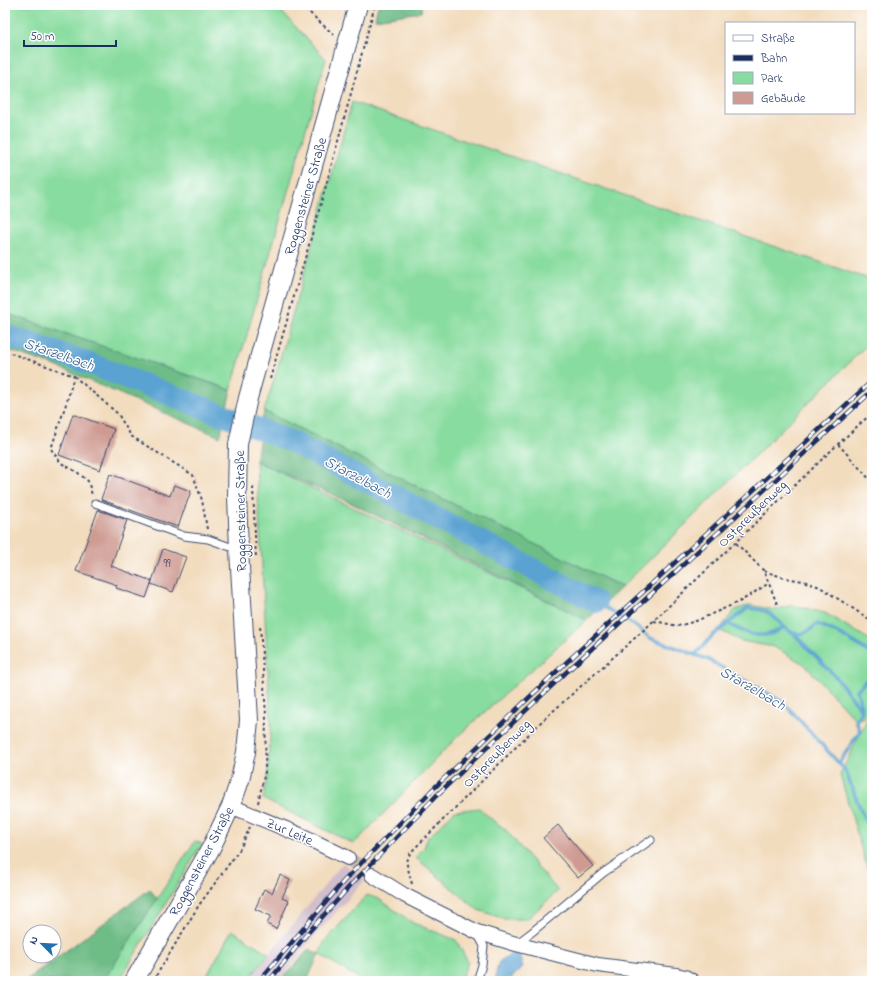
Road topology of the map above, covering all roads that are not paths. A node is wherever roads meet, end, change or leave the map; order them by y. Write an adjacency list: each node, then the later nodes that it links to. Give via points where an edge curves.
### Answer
1 (358, 5): 3 (street, Roggensteiner Straße, via 248,398 238,444)
2 (95, 504): 3 (lane, via 184,536 208,539)
3 (239, 550): 4 (street, Roggensteiner Straße, via 249,720 246,752)
4 (232, 806): 6 (street, Zur Leite); 11 (street, Roggensteiner Straße, via 211,848)
5 (651, 840): 9 (lane, via 603,873)
6 (348, 858)
7 (372, 875): 8 (street, via 404,895)
8 (477, 932): 9 (street); 12 (lane, via 484,946)
9 (516, 944): 10 (street, via 598,965)
10 (671, 978): 13 (street, via 685,977)
11 (134, 981)
12 (477, 981)
13 (692, 981)

